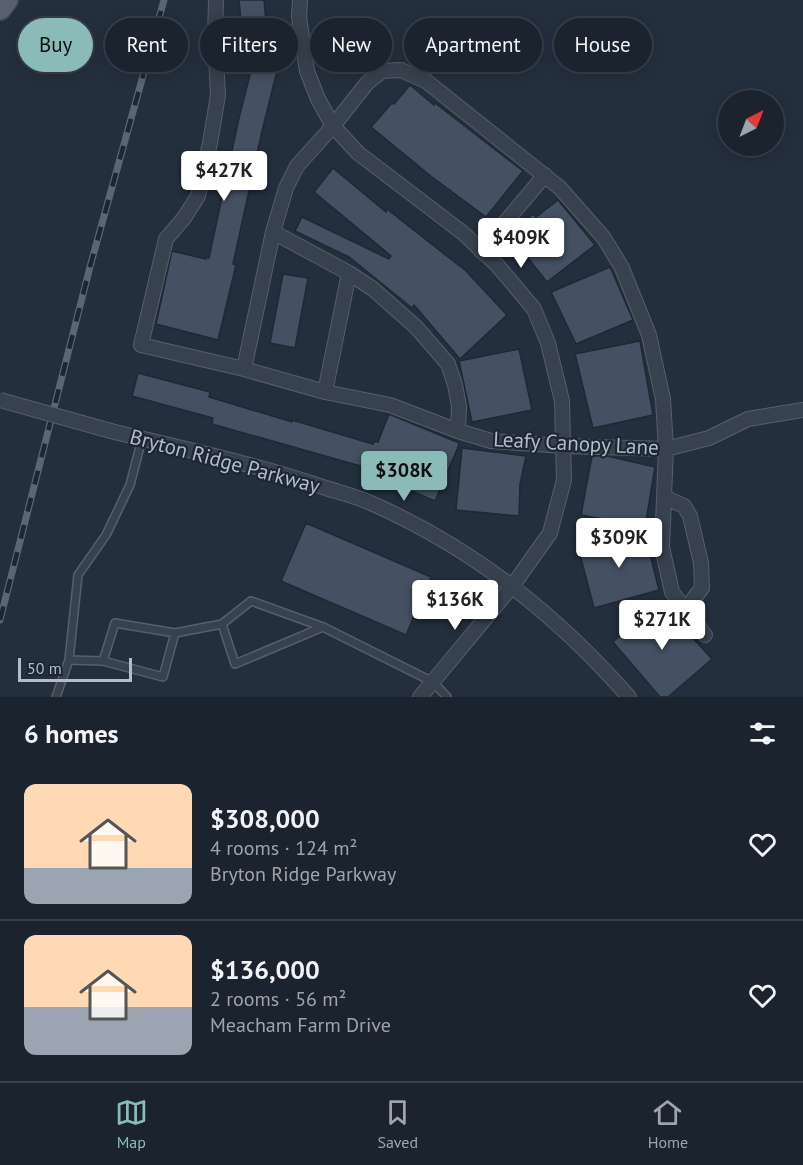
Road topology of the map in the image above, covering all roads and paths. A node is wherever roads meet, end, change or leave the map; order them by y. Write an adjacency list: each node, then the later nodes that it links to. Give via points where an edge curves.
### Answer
1 (7, 0): 4 (main road)
2 (216, 0): 10 (street, Leafy Canopy Lane, via 218,94 210,143 198,196 166,239 141,345)
3 (300, 0): 5 (street, via 307,71)
4 (0, 9)
5 (333, 126): 6 (street, via 382,71 401,70 426,81); 7 (street, via 297,166); 8 (street, via 358,153)
6 (545, 175): 8 (street); 17 (street, via 604,238 622,268 649,335 663,399)
7 (273, 232): 9 (street); 10 (street)
8 (481, 251): 16 (street, via 534,309 548,343 562,401)
9 (350, 273): 11 (street); 14 (street, via 416,327 448,364 459,406)
10 (244, 369): 11 (street, Leafy Canopy Lane)
11 (325, 392): 14 (street, Leafy Canopy Lane, via 390,405)
12 (0, 400): 15 (street, Bryton Ridge Parkway, bridge)
13 (803, 410): 17 (street, Leafy Canopy Lane, via 748,419 709,438)
14 (458, 431): 16 (street, Leafy Canopy Lane, via 491,441)
15 (142, 439): 19 (street, Bryton Ridge Parkway, via 288,475 372,503 447,541); 25 (lane, via 130,484 106,535 78,575)
16 (564, 446): 17 (street, Leafy Canopy Lane); 19 (street, via 564,480 550,533)
17 (666, 448): 18 (street)
18 (664, 497): 20 (street, via 662,547 672,592); 20 (street, via 684,506 690,516 700,562 702,588)
19 (513, 585): 27 (street); 31 (street, Bryton Ridge Parkway)
20 (685, 610): 24 (street)
21 (222, 624): 22 (lane, via 251,601); 22 (lane, via 235,664); 23 (lane)
22 (323, 627): 27 (lane)
23 (176, 633): 26 (lane, via 115,623); 26 (lane, via 163,677)
24 (705, 635)
25 (69, 660): 26 (lane); 28 (lane)
26 (103, 662)
27 (433, 682): 29 (street); 30 (lane)
28 (56, 697)
29 (420, 697)
30 (447, 697)
31 (629, 697)

